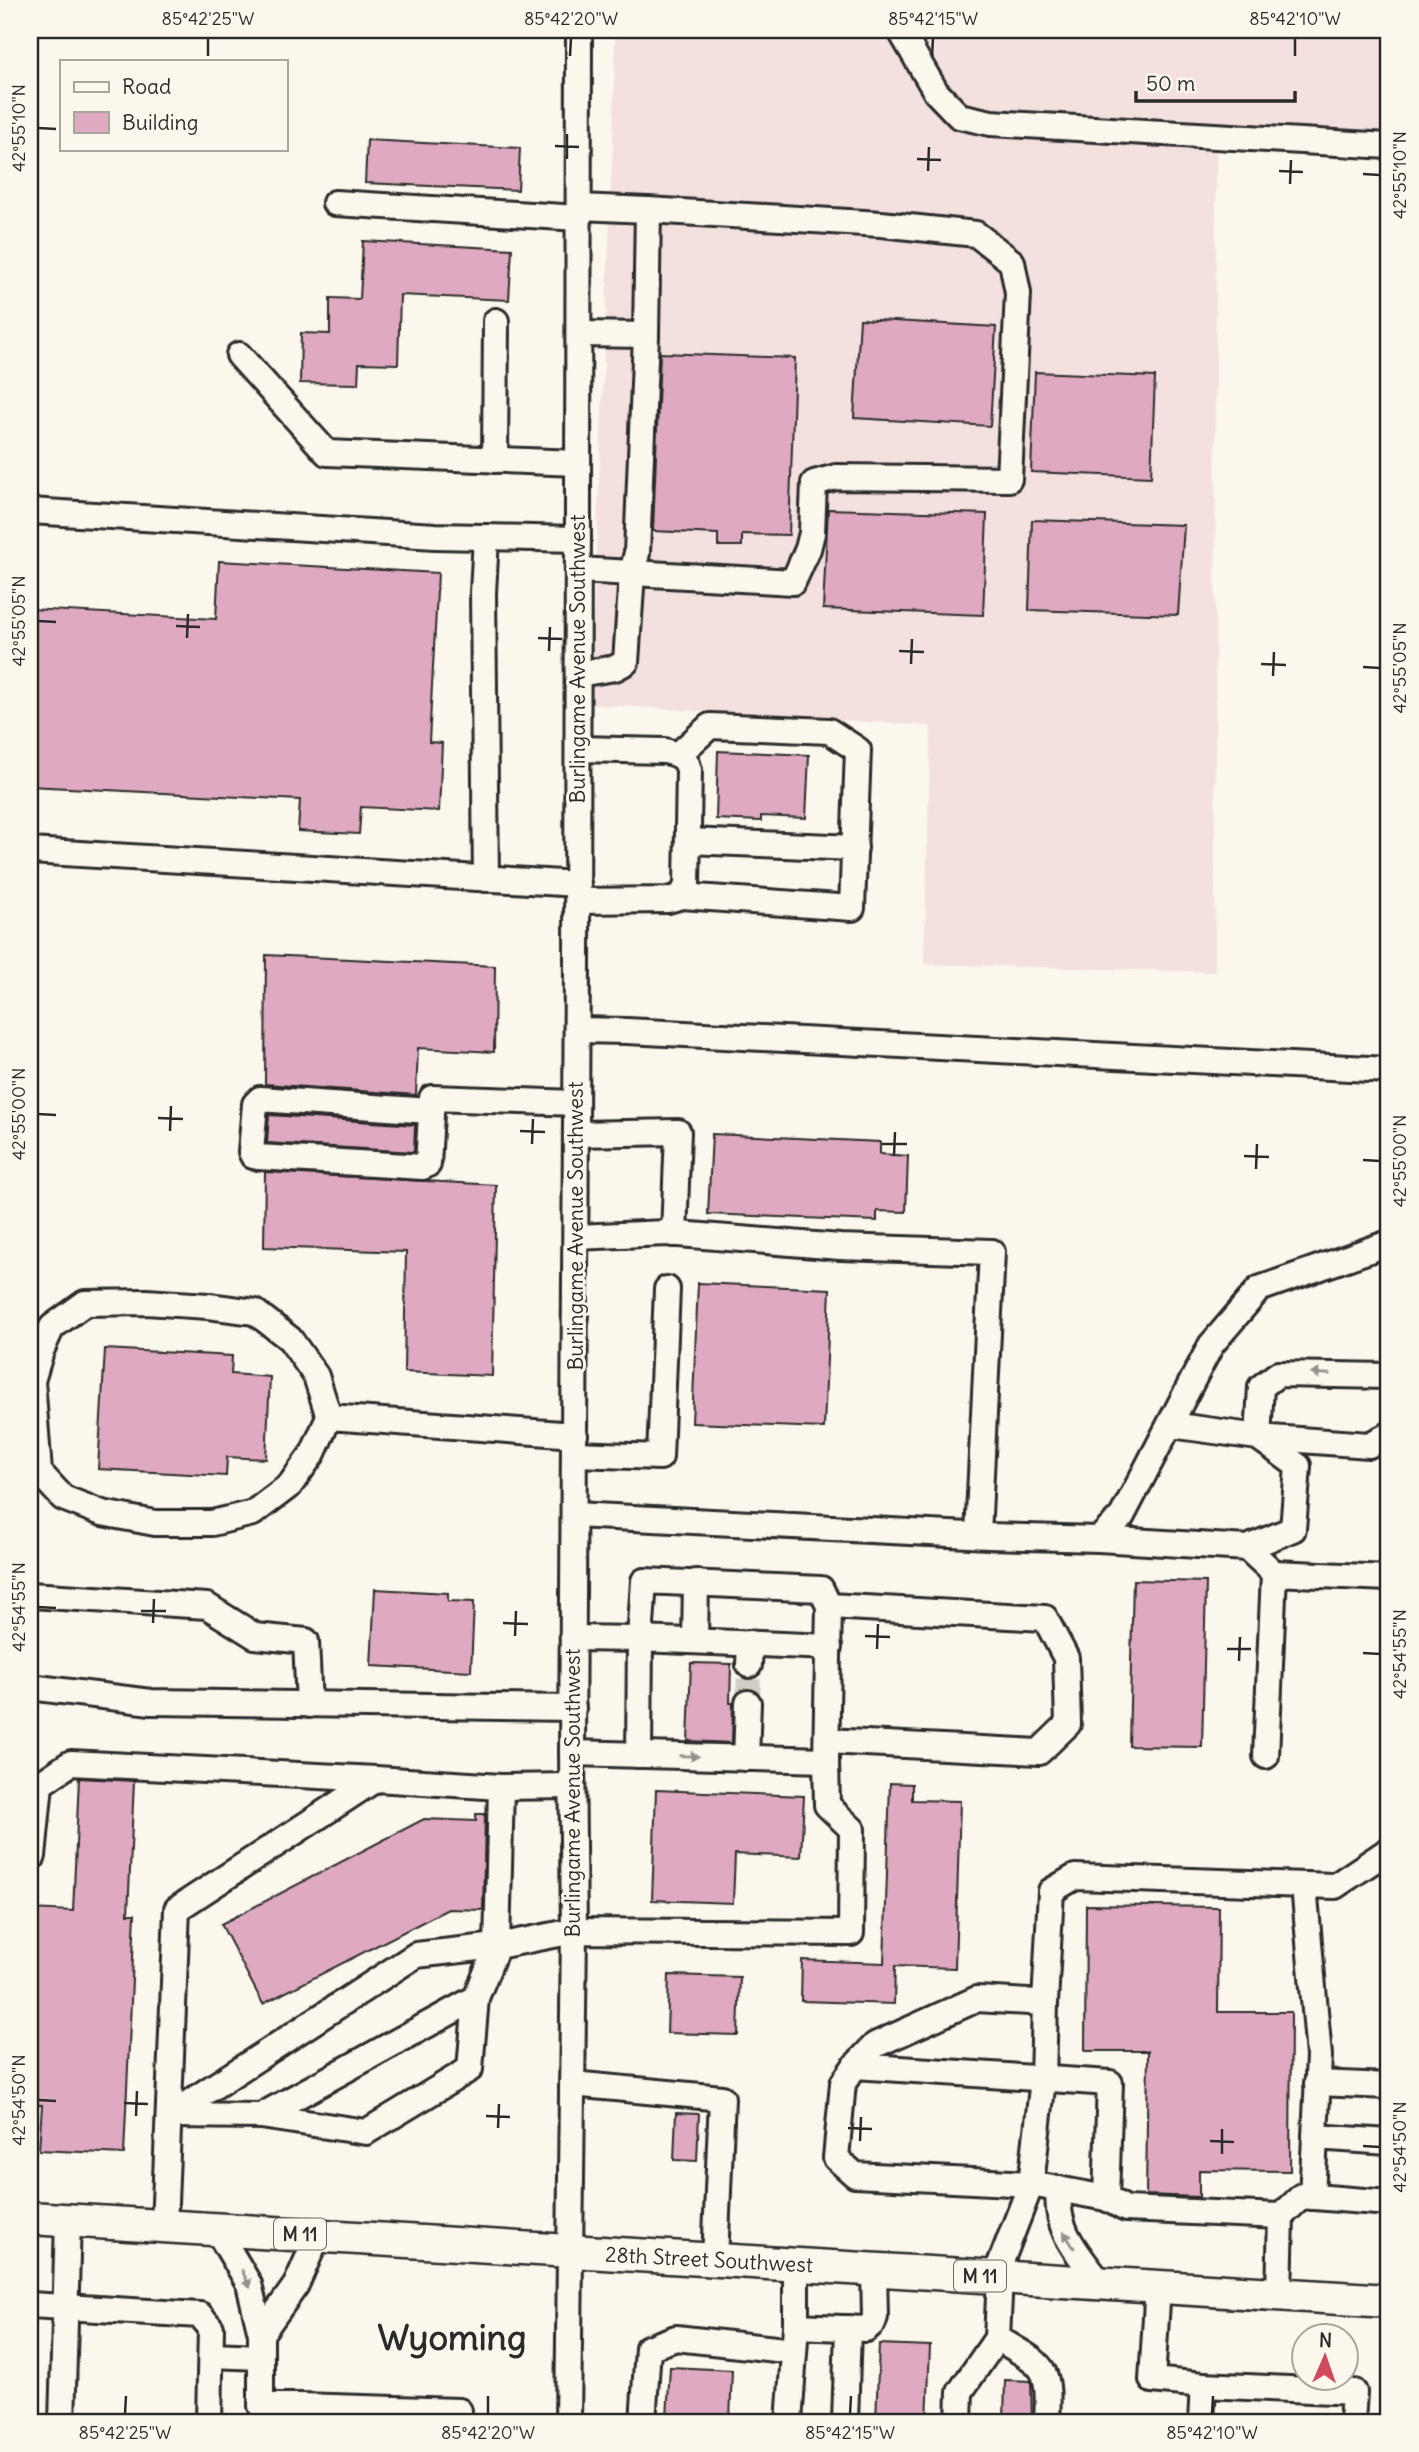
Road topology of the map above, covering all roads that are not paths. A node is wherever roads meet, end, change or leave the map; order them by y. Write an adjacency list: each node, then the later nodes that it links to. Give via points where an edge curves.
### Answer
1 (579, 30): 6 (street, Burlingame Avenue Southwest)
2 (900, 30): 3 (street, via 936,92 959,116 991,123)
3 (1389, 146)
4 (335, 203): 6 (street)
5 (648, 210): 6 (street); 9 (street); 17 (street, via 976,234 1012,262 1018,293 1009,479 836,477 814,483 810,541 793,582)
6 (579, 213): 8 (street, Burlingame Avenue Southwest)
7 (496, 321): 11 (street)
8 (579, 334): 9 (street); 12 (street, Burlingame Avenue Southwest)
9 (646, 335): 17 (street, via 637,553)
10 (239, 355): 11 (street, via 327,453)
11 (495, 460): 12 (street)
12 (579, 463): 15 (street, Burlingame Avenue Southwest)
13 (30, 511): 14 (street)
14 (486, 537): 15 (street); 24 (street)
15 (578, 539): 16 (street, Burlingame Avenue Southwest)
16 (578, 570): 17 (street); 18 (street, Burlingame Avenue Southwest)
17 (632, 573): 18 (street, via 626,662)
18 (578, 674): 19 (street, Burlingame Avenue Southwest)
19 (578, 749): 20 (street); 25 (street, Burlingame Avenue Southwest)
20 (679, 754): 21 (street, via 689,770); 22 (street, via 710,726 829,731 858,750)
21 (688, 841): 22 (street); 26 (street, via 687,885)
22 (855, 848): 26 (street, via 852,908)
23 (30, 851): 24 (street)
24 (486, 879): 25 (street)
25 (578, 892): 26 (street, via 668,900); 27 (street, Burlingame Avenue Southwest)
26 (682, 896)
27 (577, 1031): 28 (street); 29 (street, Burlingame Avenue Southwest)
28 (1389, 1070)
29 (576, 1102): 30 (street, via 434,1098); 31 (street, Burlingame Avenue Southwest)
30 (430, 1111): 30 (street, via 260,1099 254,1104 251,1152 258,1157 424,1167 428,1164)
31 (576, 1135): 32 (street, via 678,1132); 33 (street, Burlingame Avenue Southwest)
32 (674, 1234): 33 (street); 43 (street, via 840,1247 992,1252)
33 (576, 1237): 41 (street, Burlingame Avenue Southwest)
34 (1389, 1243): 38 (street, via 1259,1289 1211,1346)
35 (667, 1289): 41 (street, via 660,1457)
36 (1389, 1376): 40 (street, one-way to 40, via 1279,1374 1261,1387)
37 (329, 1417): 37 (street, via 316,1376 290,1339 255,1312 208,1306 85,1303 52,1327 32,1381 39,1472 63,1498 103,1513 155,1523 212,1523 253,1513 290,1485 313,1452); 41 (street)
38 (1171, 1425): 40 (street); 44 (street, via 1122,1516)
39 (1389, 1435): 40 (street, via 1369,1445)
40 (1258, 1437): 45 (street, via 1298,1466 1293,1529)
41 (575, 1444): 42 (street, Burlingame Avenue Southwest)
42 (574, 1515): 43 (street); 51 (street, Burlingame Avenue Southwest)
43 (978, 1535): 44 (street)
44 (1100, 1539): 45 (street)
45 (1247, 1548): 46 (street)
46 (1274, 1573): 47 (street); 62 (street)
47 (1389, 1578)
48 (696, 1582): 50 (street, via 821,1589); 52 (street, via 644,1581); 53 (street)
49 (30, 1595): 57 (street, via 207,1606 255,1636 306,1641)
50 (830, 1606): 54 (street); 59 (street, via 1045,1618 1066,1658 1068,1724 1039,1752)
51 (573, 1638): 52 (street); 58 (street, Burlingame Avenue Southwest)
52 (640, 1639): 53 (street); 61 (street)
53 (695, 1641): 54 (street, via 750,1654)
54 (829, 1647): 59 (street)
55 (30, 1687): 57 (street, via 151,1702)
56 (748, 1703): 63 (street)
57 (309, 1705): 58 (street)
58 (573, 1708): 60 (street, Burlingame Avenue Southwest)
59 (827, 1750): 63 (street); 70 (street, via 827,1805 852,1829 851,1933)
60 (572, 1753): 61 (street); 65 (street, Burlingame Avenue Southwest)
61 (639, 1755): 63 (street, one-way to 63)
62 (1266, 1756)
63 (746, 1758)
64 (376, 1779): 66 (street); 68 (street, via 71,1763 40,1784); 79 (street, via 177,1909)
65 (572, 1786): 66 (street); 70 (street, Burlingame Avenue Southwest)
66 (501, 1787): 71 (street)
67 (1389, 1850): 69 (street, via 1335,1886)
68 (30, 1857)
69 (1304, 1885): 73 (street, via 1075,1877 1051,1891); 76 (street, via 1319,2056)
70 (574, 1931): 71 (street); 77 (street, Burlingame Avenue Southwest)
71 (497, 1946): 72 (street); 79 (street, via 416,1955)
72 (476, 1998): 80 (street); 80 (street, via 470,2069 366,2132)
73 (1045, 2003): 74 (street, via 977,1999 876,2045); 75 (street)
74 (855, 2066): 75 (street); 83 (street, via 843,2083 836,2158 855,2175)
75 (1043, 2079): 83 (street); 86 (street, via 1110,2083)
76 (1317, 2083): 78 (street); 81 (street)
77 (572, 2084): 94 (street, Burlingame Avenue Southwest); 95 (street, via 722,2098)
78 (1389, 2086)
79 (170, 2115): 80 (street); 91 (street)
80 (261, 2116)
81 (1315, 2137): 82 (street); 85 (street)
82 (1389, 2142)
83 (1031, 2184): 84 (street); 98 (street)
84 (1059, 2189): 86 (street); 99 (street, one-way to 84, via 1064,2235 1057,2203)
85 (1312, 2197): 87 (street); 88 (street, via 1303,2196)
86 (1107, 2198): 88 (street, via 1126,2209)
87 (1389, 2203)
88 (1281, 2216): 101 (street)
89 (30, 2218): 90 (main road, 28th Street Southwest / M 11)
90 (68, 2221): 91 (main road, 28th Street Southwest / M 11); 104 (street)
91 (164, 2227): 92 (main road, 28th Street Southwest / M 11)
92 (217, 2230): 93 (main road, 28th Street Southwest / M 11); 108 (street, one-way to 108, via 249,2284)
93 (318, 2235): 94 (main road, 28th Street Southwest / M 11); 108 (street, via 296,2286)
94 (570, 2252): 95 (main road, 28th Street Southwest / M 11); 120 (street, Burlingame Avenue Southwest)
95 (715, 2260): 96 (main road, 28th Street Southwest / M 11)
96 (796, 2264): 97 (main road, 28th Street Southwest / M 11); 105 (street)
97 (874, 2270): 98 (main road, 28th Street Southwest / M 11); 106 (street, via 873,2323 866,2329)
98 (997, 2277): 99 (main road, 28th Street Southwest / M 11); 107 (street)
99 (1100, 2283): 100 (main road, 28th Street Southwest / M 11)
100 (1158, 2286): 101 (main road, 28th Street Southwest / M 11); 111 (street, via 1152,2379)
101 (1279, 2294): 102 (main road, 28th Street Southwest / M 11)
102 (1389, 2301)
103 (30, 2305): 104 (street)
104 (66, 2306): 110 (street, via 200,2315 211,2328); 117 (street)
105 (796, 2326): 106 (street); 109 (street)
106 (848, 2328): 123 (street)
107 (997, 2338): 124 (street, via 960,2392); 125 (street, via 1040,2364 1048,2383)
108 (261, 2345): 110 (street); 113 (street)
109 (794, 2351): 121 (street, via 676,2339 648,2348); 122 (street)
110 (211, 2355): 118 (street)
111 (1203, 2385): 126 (street); 127 (street, via 1354,2392)
112 (300, 2413): 113 (street); 114 (street)
113 (260, 2414)
114 (335, 2415): 115 (street)
115 (380, 2416): 116 (street)
116 (409, 2416): 119 (street, via 458,2412)
117 (62, 2422)
118 (209, 2422)
119 (458, 2422)
120 (568, 2422)
121 (643, 2422)
122 (789, 2422)
123 (845, 2422)
124 (959, 2422)
125 (1047, 2422)
126 (1202, 2422)
127 (1352, 2422)

